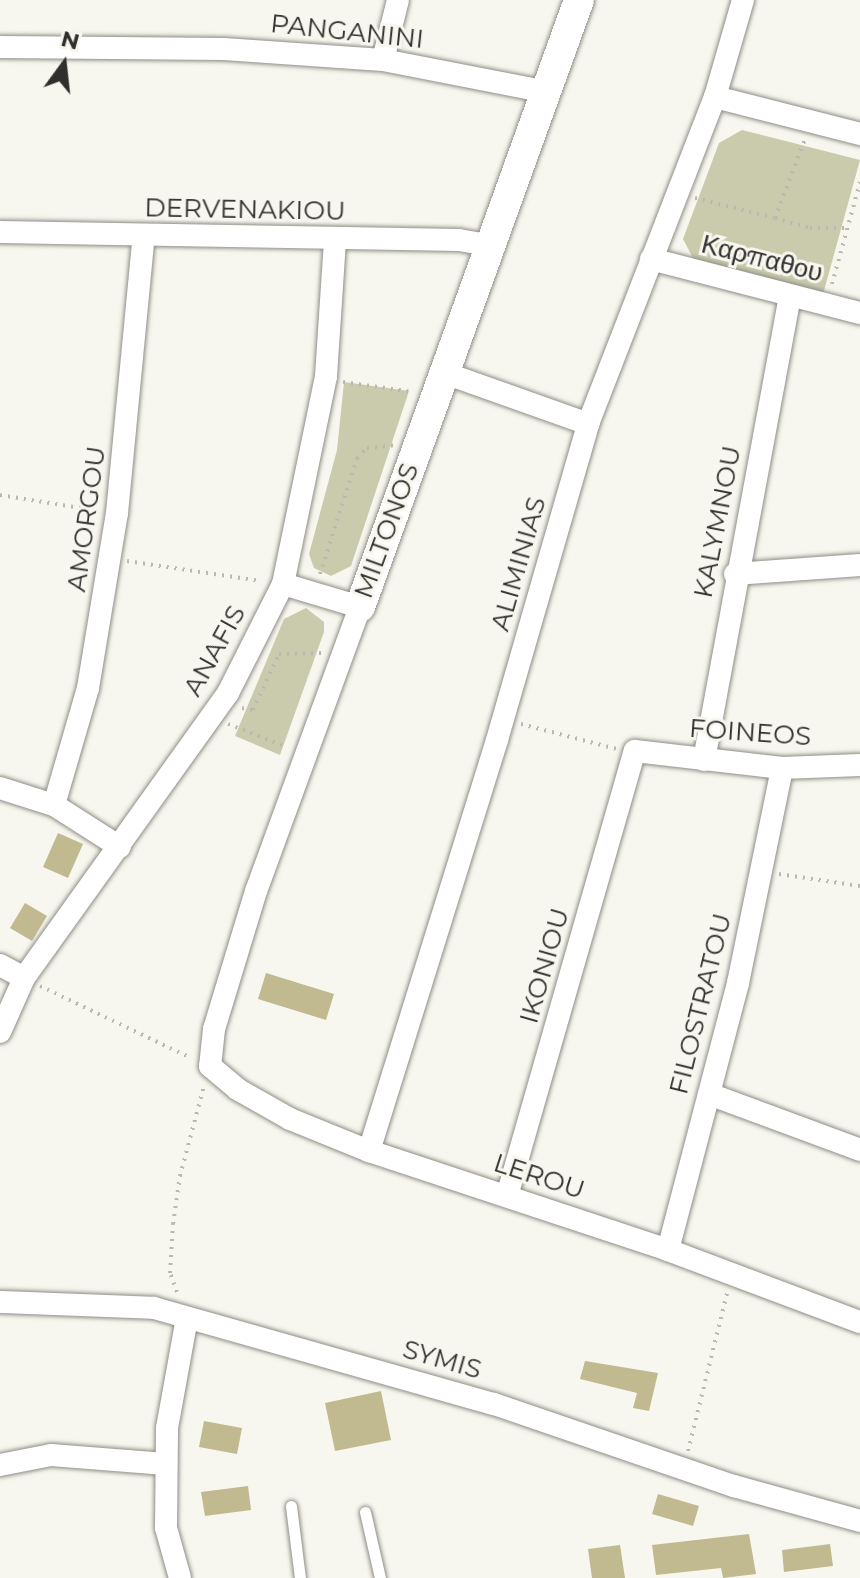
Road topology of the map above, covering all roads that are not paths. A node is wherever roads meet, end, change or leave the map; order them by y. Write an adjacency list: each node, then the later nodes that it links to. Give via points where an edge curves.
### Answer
1 (398, 0): 5 (street)
2 (579, 0): 6 (street, MILTONOS)
3 (743, 0): 7 (street, ALIMINIAS)
4 (0, 47): 5 (street, PANGANINI, via 224,49)
5 (383, 60): 6 (street, PANGANINI)
6 (543, 91): 12 (street, MILTONOS)
7 (715, 97): 8 (street); 13 (street, ALIMINIAS)
8 (860, 134)
9 (0, 232): 10 (street, DERVENAKIOU)
10 (144, 235): 11 (street, DERVENAKIOU); 27 (street, AMORGOU, via 110,559 88,688)
11 (335, 240): 12 (street, DERVENAKIOU, via 459,240); 20 (street, ANAFIS, via 326,376)
12 (488, 245): 16 (street, MILTONOS)
13 (651, 259): 14 (street, Καρπαθου); 17 (street, ALIMINIAS)
14 (790, 296): 15 (street, Καρπαθου); 19 (street, KALYMNOU)
15 (860, 313)
16 (445, 373): 17 (street); 21 (street, MILTONOS)
17 (588, 424): 35 (street, ALIMINIAS, via 504,718)
18 (860, 565): 19 (street)
19 (735, 574): 23 (street, KALYMNOU)
20 (283, 584): 21 (street); 28 (street, ANAFIS, via 211,717)
21 (360, 607): 32 (street, MILTONOS, via 252,906 214,1029)
22 (635, 751): 23 (street, FOINEOS); 36 (street, IKONIOU)
23 (704, 760): 25 (street, FOINEOS)
24 (860, 765): 25 (street, FOINEOS)
25 (782, 768): 33 (street, FILOSTRATOU)
26 (0, 788): 27 (street)
27 (54, 805): 28 (street)
28 (120, 847): 30 (street, ANAFIS)
29 (0, 965): 30 (street)
30 (24, 978): 31 (street, ANAFIS)
31 (0, 1032)
32 (210, 1066): 35 (street, LEROU, via 237,1089 290,1119)
33 (709, 1094): 34 (street); 37 (street, FILOSTRATOU)
34 (860, 1150)
35 (369, 1151): 36 (street, LEROU)
36 (507, 1196): 37 (street, LEROU)
37 (668, 1250): 40 (street, LEROU)
38 (0, 1302): 39 (street, SYMIS, via 154,1308)
39 (187, 1318): 41 (street, via 167,1428); 45 (street, SYMIS, via 494,1404 683,1469)
40 (860, 1322)
41 (166, 1464): 42 (street, via 51,1455); 46 (street, via 166,1528)
42 (0, 1465)
43 (291, 1506): 47 (lane)
44 (365, 1512): 48 (lane)
45 (860, 1521)
46 (180, 1578)
47 (300, 1578)
48 (380, 1578)

